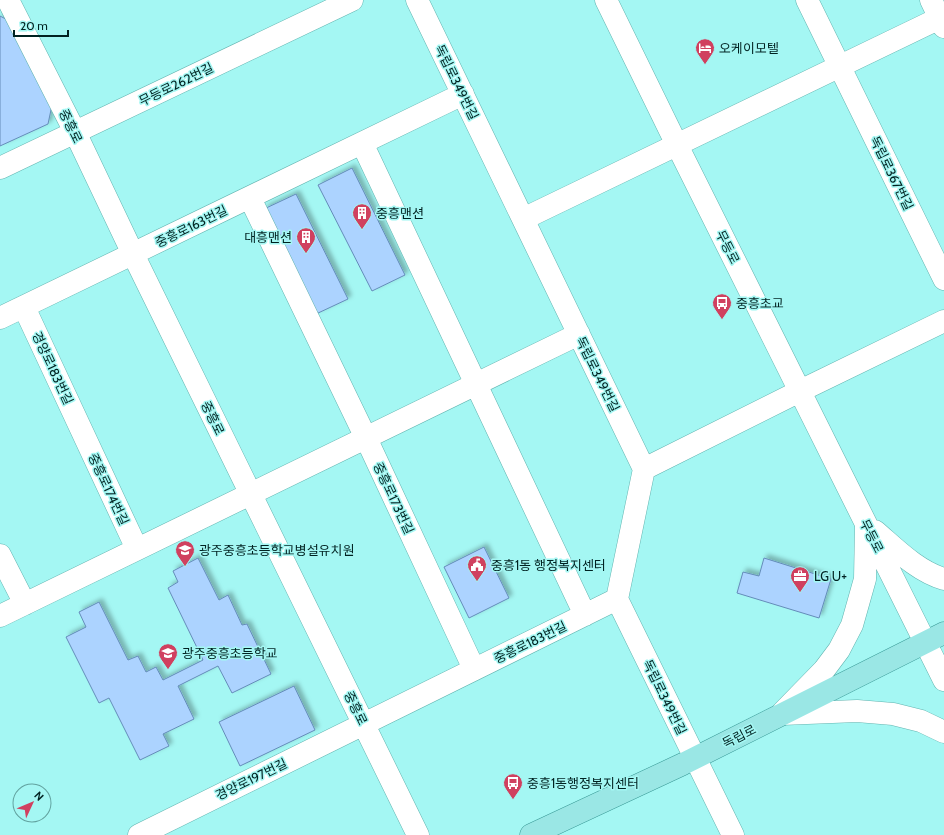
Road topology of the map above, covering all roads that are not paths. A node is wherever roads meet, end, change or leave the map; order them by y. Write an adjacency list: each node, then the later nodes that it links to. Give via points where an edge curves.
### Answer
1 (8, 0): 9 (street, 중흥로)
2 (352, 0): 9 (street, 무등로262번길)
3 (417, 0): 8 (street, 독립로349번길)
4 (606, 0): 11 (street, 무등로)
5 (807, 0): 7 (street, 독립로367번길)
6 (940, 15): 7 (street)
7 (839, 66): 11 (street); 16 (street, 독립로367번길)
8 (462, 94): 10 (street, 중흥로163번길); 14 (street, 독립로349번길)
9 (75, 132): 12 (street, 무등로262번길); 15 (street, 중흥로)
10 (362, 143): 13 (street, 중흥로163번길); 21 (street)
11 (677, 145): 14 (street); 22 (street, 무등로)
12 (0, 168)
13 (250, 198): 15 (street, 중흥로163번길); 24 (street, 중흥로173번길)
14 (523, 219): 20 (street, 독립로349번길)
15 (132, 254): 17 (street); 26 (street, 중흥로)
16 (944, 280)
17 (24, 307): 18 (street); 23 (street, 경양로183번길)
18 (0, 318)
19 (944, 321): 22 (street)
20 (579, 334): 21 (street); 25 (street, 독립로349번길)
21 (476, 384): 24 (street); 33 (street)
22 (800, 392): 25 (street); 27 (street, 무등로)
23 (81, 429): 28 (street, 중흥로174번길)
24 (366, 438): 26 (street); 36 (street, 중흥로173번길)
25 (644, 469): 31 (street)
26 (250, 494): 28 (street); 39 (street, 중흥로)
27 (866, 524): 30 (street, via 907,560); 35 (street, 무등로); 38 (street, via 865,579 852,626 824,670)
28 (137, 549): 32 (street)
29 (0, 555): 32 (street)
30 (944, 579)
31 (617, 599): 33 (street, 중흥로183번길); 41 (street, 독립로349번길)
32 (25, 604): 34 (street)
33 (585, 615): 36 (street, 중흥로183번길)
34 (0, 616)
35 (935, 637): 37 (street, 무등로); 38 (main road, 독립로)
36 (474, 669): 39 (street, 중흥로183번길)
37 (944, 680)
38 (782, 714): 40 (street, via 857,711 893,714 921,721); 41 (main road, 독립로)
39 (363, 724): 42 (street, 경양로197번길); 43 (street, 중흥로)
40 (944, 732)
41 (695, 758): 44 (main road, 독립로); 45 (street, 독립로349번길)
42 (139, 835)
43 (418, 835)
44 (531, 835)
45 (733, 835)

